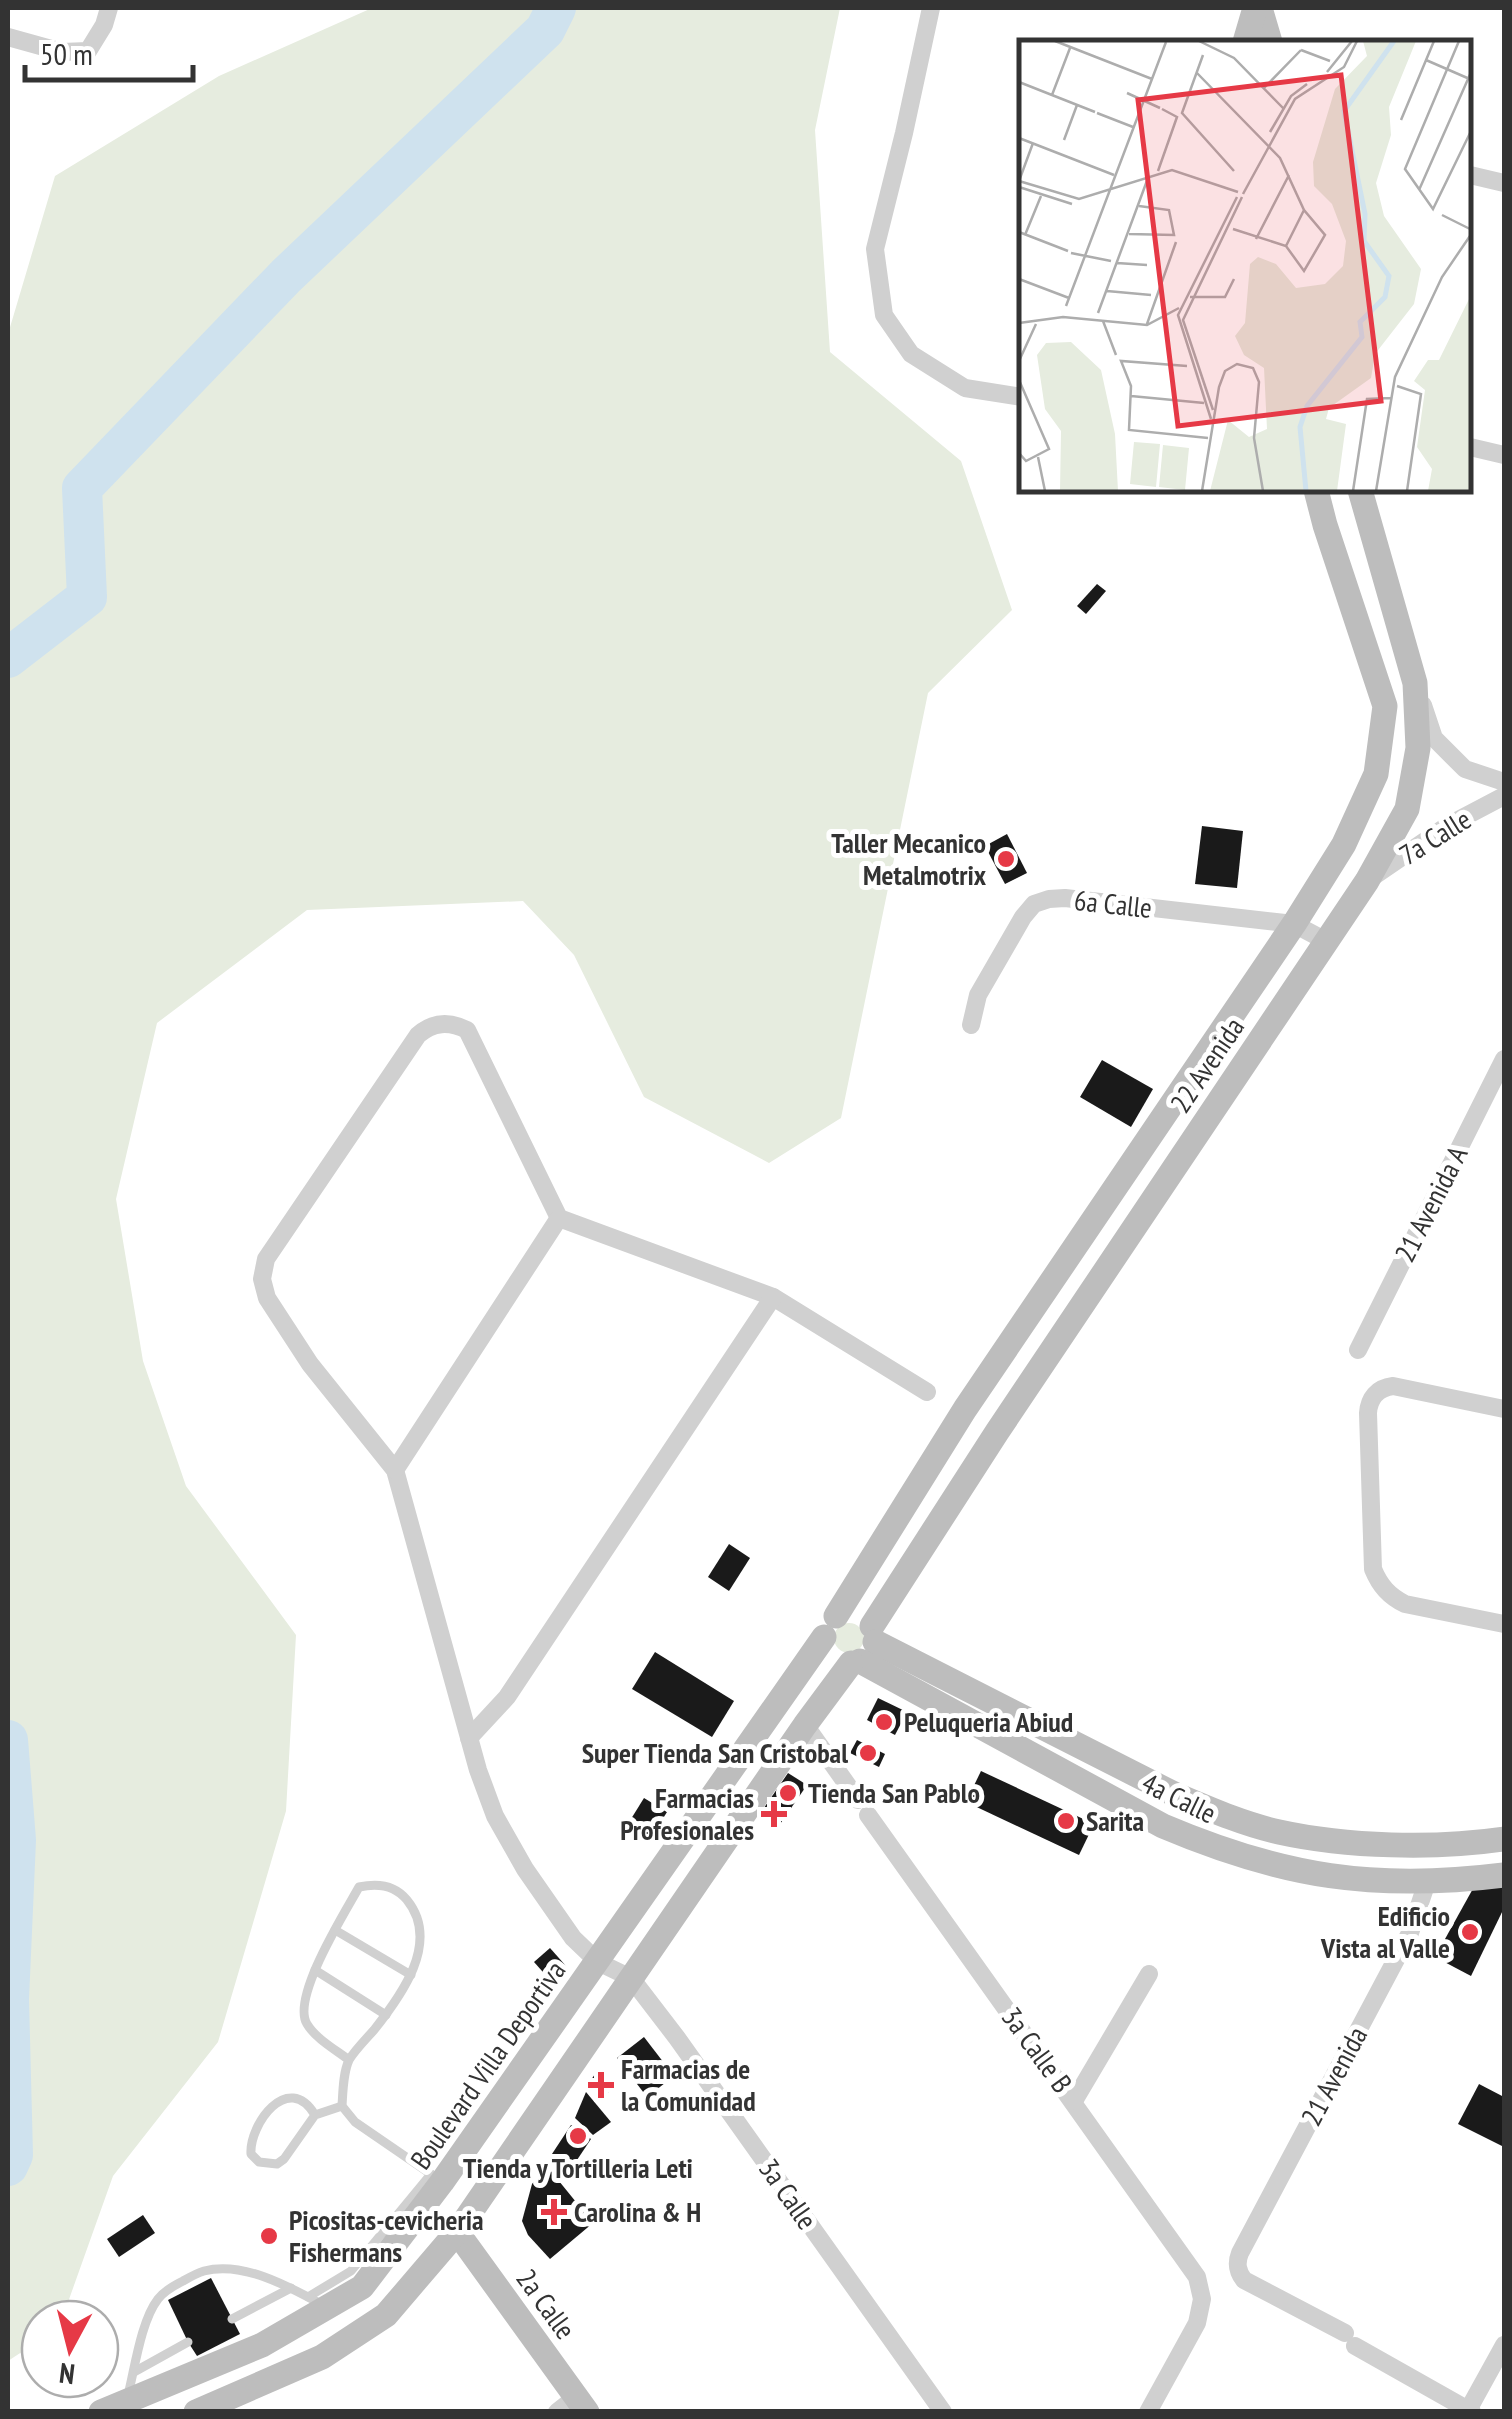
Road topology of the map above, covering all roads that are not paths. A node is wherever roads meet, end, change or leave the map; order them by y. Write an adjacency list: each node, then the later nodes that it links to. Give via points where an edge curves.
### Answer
1 (109, 8): 4 (street, via 88,50 62,52)
2 (931, 8): 9 (street, via 874,249 884,315 911,354 965,388)
3 (1258, 8): 5 (main road); 6 (main road)
4 (8, 36)
5 (1246, 40)
6 (1269, 40)
7 (1472, 175): 8 (street)
8 (1504, 183)
9 (1019, 396)
10 (1472, 447): 11 (street)
11 (1504, 455)
12 (1317, 492): 18 (main road, 22 Avenida, via 1385,706 1376,774 1344,844)
13 (1361, 492): 14 (main road, 22 Avenida)
14 (1415, 682): 15 (street, 7a Calle, via 1434,738 1465,769); 17 (main road, 22 Avenida, via 1418,748 1407,809)
15 (1504, 782)
16 (1504, 796): 17 (street, 7a Calle)
17 (1367, 881): 19 (main road, 22 Avenida)
18 (1294, 924): 19 (street, 6a Calle); 20 (street, 6a Calle, via 1049,899 1023,917 978,994); 26 (main road, 22 Avenida)
19 (1326, 941): 28 (main road, 22 Avenida)
20 (971, 1025)
21 (1504, 1059): 24 (street, 21 Avenida A)
22 (558, 1218): 23 (street); 29 (street); 29 (street, via 467,1030 450,1024 424,1029 266,1259 262,1278 266,1298 310,1364)
23 (774, 1298): 25 (street); 34 (street, via 507,1697)
24 (1358, 1350)
25 (927, 1392)
26 (965, 1409): 28 (main road); 31 (main road, 22 Avenida)
27 (1504, 1409): 30 (street, via 1387,1386 1370,1401 1368,1413 1373,1569 1385,1590 1405,1604)
28 (997, 1432): 32 (main road, 22 Avenida)
29 (395, 1470): 34 (street)
30 (1504, 1624)
31 (830, 1627): 32 (main road, via 829,1653 843,1662); 32 (main road, via 844,1612 860,1614); 40 (main road, Boulevard Villa Deportiva)
32 (864, 1648): 33 (main road); 36 (main road, 4a Calle, via 1227,1817 1330,1840 1435,1846); 38 (main road, 4a Calle, via 1163,1826 1270,1865)
33 (805, 1726): 44 (main road); 47 (street, 3a Calle B)
34 (470, 1738): 40 (street, via 508,1839 573,1938)
35 (1504, 1818): 36 (street)
36 (1504, 1839)
37 (1504, 1875): 38 (main road, 4a Calle)
38 (1426, 1882): 60 (street, 21 Avenida, via 1410,1933 1238,2267 1244,2280)
39 (335, 1930): 41 (lane); 43 (lane); 43 (lane, via 359,1887 388,1887 404,1896 422,1939)
40 (598, 1962): 44 (street); 50 (main road, Boulevard Villa Deportiva)
41 (315, 1970): 45 (lane); 46 (lane, via 304,1996 308,2026)
42 (1148, 1974): 47 (street)
43 (411, 1975): 45 (lane)
44 (631, 1978): 51 (main road); 63 (street, 3a Calle)
45 (386, 2016): 46 (lane)
46 (350, 2060): 48 (lane)
47 (1074, 2101): 64 (street, 3a Calle B, via 1201,2288 1197,2322)
48 (342, 2106): 49 (lane); 50 (lane)
49 (315, 2114): 49 (lane, via 277,2164 250,2154 254,2134 276,2102 299,2098)
50 (437, 2178): 53 (main road, Boulevard Villa Deportiva, via 362,2288)
51 (457, 2232): 59 (main road, 2a Calle); 62 (main road, via 386,2315 322,2357)
52 (292, 2288): 53 (lane); 54 (lane); 57 (lane, via 228,2268 176,2284 159,2297 147,2322)
53 (318, 2302): 58 (main road, Boulevard Villa Deportiva, via 262,2345)
54 (232, 2318)
55 (188, 2342): 57 (lane)
56 (1504, 2345): 60 (street)
57 (134, 2372): 58 (lane)
58 (126, 2401): 61 (main road, Boulevard Villa Deportiva)
59 (573, 2407)
60 (1469, 2411)
61 (101, 2412)
62 (196, 2412)
63 (943, 2412)
64 (1148, 2412)

